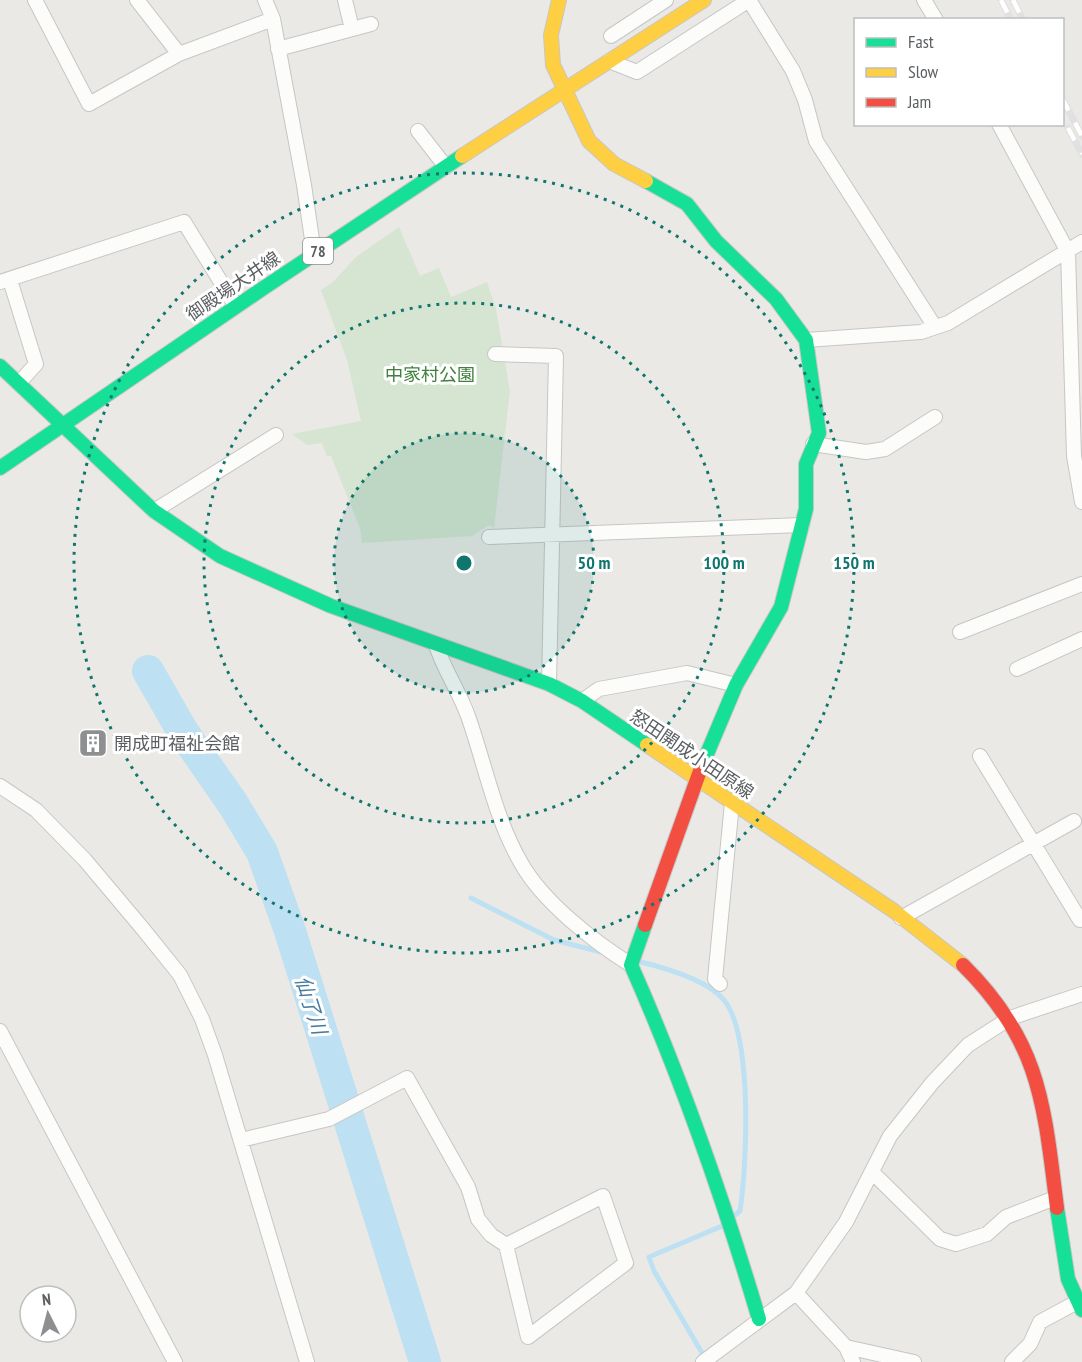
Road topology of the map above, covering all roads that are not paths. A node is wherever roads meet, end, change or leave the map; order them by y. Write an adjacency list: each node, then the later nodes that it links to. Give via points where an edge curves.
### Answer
1 (35, 0): 16 (street, via 89,104)
2 (136, 0): 16 (street)
3 (265, 0): 11 (street)
4 (345, 0): 13 (street)
5 (559, 0): 18 (main road, via 551,34 553,65)
6 (666, 0): 14 (street)
7 (704, 0): 17 (main road, 御殿場大井線 / 78)
8 (749, 0): 17 (street, via 637,72); 27 (street, via 793,71 816,141)
9 (924, 0): 10 (street)
10 (935, 18)
11 (273, 19): 15 (street); 16 (street)
12 (371, 24): 13 (street)
13 (352, 29): 15 (street)
14 (611, 36)
15 (278, 49): 24 (street)
16 (179, 54)
17 (609, 61): 18 (main road, 御殿場大井線 / 78)
18 (564, 88): 21 (main road, 御殿場大井線 / 78); 28 (main road, via 589,141 614,164 687,204 716,241 776,299)
19 (1000, 126): 23 (street)
20 (418, 131): 21 (street)
21 (446, 167): 24 (main road, 御殿場大井線 / 78)
22 (1082, 243): 23 (street)
23 (1068, 252): 27 (street); 37 (street, via 1074,456)
24 (314, 254): 26 (main road, 御殿場大井線 / 78)
25 (5, 281): 26 (street, via 184,222); 31 (street, via 36,364)
26 (235, 305): 33 (main road, 御殿場大井線 / 78)
27 (935, 327): 28 (street, via 921,332)
28 (806, 340): 35 (main road, via 819,433)
29 (495, 354): 40 (street, via 556,356)
30 (0, 366): 31 (main road, 怒田開成小田原線)
31 (19, 383): 33 (main road, 怒田開成小田原線)
32 (935, 417): 35 (street, via 885,449 866,452)
33 (63, 424): 36 (main road, 御殿場大井線 / 78); 38 (main road, 怒田開成小田原線)
34 (276, 435): 38 (street)
35 (813, 444): 39 (main road, via 806,464)
36 (0, 468)
37 (1082, 502)
38 (154, 511): 45 (main road, 怒田開成小田原線, via 220,556 330,606)
39 (802, 525): 40 (street); 48 (main road, via 781,607)
40 (551, 535): 41 (street); 47 (street)
41 (489, 537)
42 (1082, 584): 43 (street)
43 (960, 632)
44 (1082, 639): 46 (street)
45 (436, 645): 47 (main road, 怒田開成小田原線); 58 (street, via 467,714 500,815 521,862 541,891 605,949)
46 (1017, 669)
47 (549, 684): 49 (main road, 怒田開成小田原線)
48 (736, 685): 49 (street, via 687,673 598,689); 51 (main road)
49 (582, 701): 51 (main road, 怒田開成小田原線)
50 (980, 756): 55 (street)
51 (697, 778): 53 (main road, 怒田開成小田原線); 58 (main road)
52 (0, 786): 63 (street, via 36,810 85,860 180,975 202,1019)
53 (732, 802): 56 (main road, 怒田開成小田原線); 59 (street, via 716,979)
54 (1074, 821): 55 (street)
55 (1032, 844): 56 (street); 57 (street)
56 (901, 918): 61 (main road, 怒田開成小田原線, via 973,975)
57 (1080, 920)
58 (631, 965): 69 (main road, via 666,1042 729,1218)
59 (720, 984)
60 (1082, 994): 61 (street)
61 (1010, 1018): 64 (street, via 968,1045 932,1083 890,1136); 65 (main road, 怒田開成小田原線, via 1042,1100)
62 (0, 1031): 71 (street)
63 (241, 1140): 66 (street, via 329,1119 407,1078 468,1187 478,1219); 72 (street)
64 (872, 1172): 65 (street, via 940,1239 956,1244 987,1234 1006,1216); 67 (street, via 846,1222)
65 (1056, 1198): 68 (main road, 怒田開成小田原線, via 1064,1262)
66 (506, 1245): 66 (street, via 603,1196 626,1263 528,1337)
67 (796, 1293): 69 (street); 70 (street)
68 (1079, 1306): 76 (street, via 1040,1322 1030,1344)
69 (759, 1318): 73 (street)
70 (846, 1347): 74 (street); 75 (street)
71 (175, 1362)
72 (307, 1362)
73 (703, 1362)
74 (853, 1362)
75 (914, 1362)
76 (1012, 1362)

